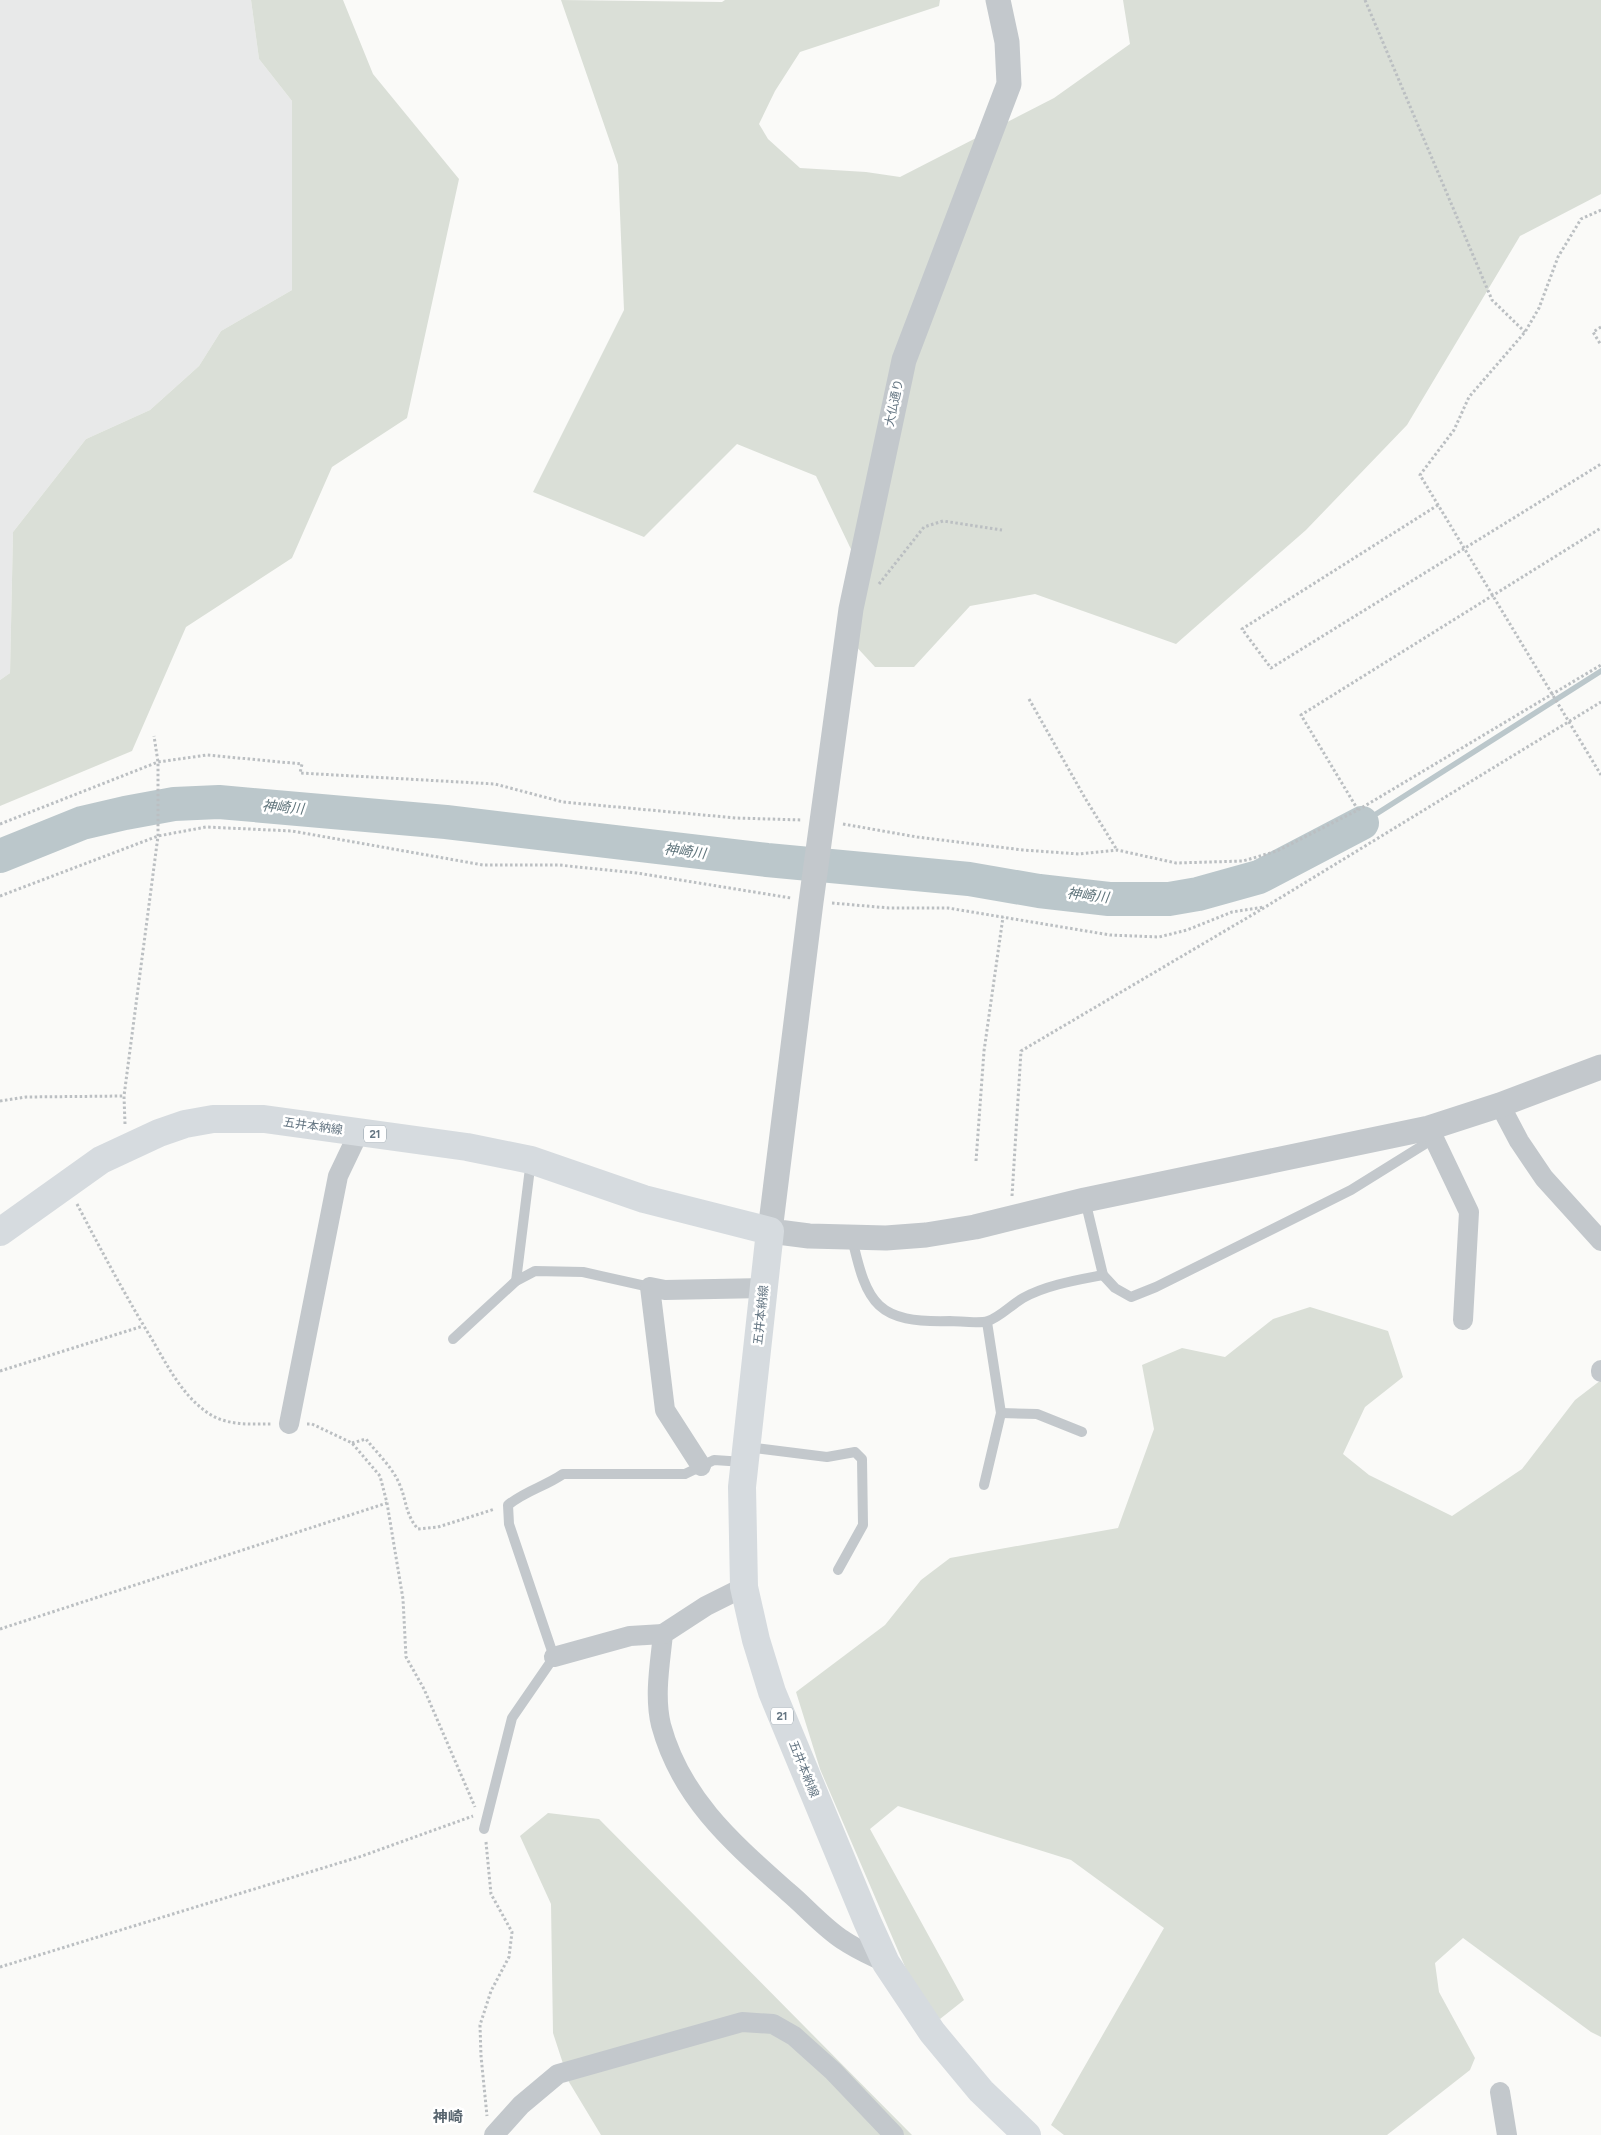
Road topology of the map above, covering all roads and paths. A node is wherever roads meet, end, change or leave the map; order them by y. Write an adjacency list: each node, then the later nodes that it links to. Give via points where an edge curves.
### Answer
1 (998, 0): 13 (street, 大仏通り, via 1007,42 1009,84 904,360)
2 (1365, 0): 5 (path, via 1492,300)
3 (1601, 210): 5 (path, via 1581,219 1558,257)
4 (1601, 327): 6 (path, via 1593,332)
5 (1525, 332): 8 (path, via 1469,397 1454,430 1420,475)
6 (1601, 345)
7 (1601, 464): 11 (path)
8 (1438, 505): 11 (path); 11 (path, via 1242,628 1271,668)
9 (1601, 528): 12 (path)
10 (1002, 530): 13 (path, via 943,521 924,526 868,598)
11 (1464, 549): 12 (path)
12 (1493, 596): 15 (path); 22 (path, via 1302,715)
13 (851, 609): 23 (street, 大仏通り)
14 (1601, 665): 15 (path)
15 (1552, 695): 18 (path); 22 (path)
16 (1029, 699): 26 (path)
17 (1601, 702): 18 (path)
18 (1568, 722): 21 (path); 29 (path)
19 (154, 736): 20 (path)
20 (158, 762): 23 (path, via 207,755 302,764 300,774 494,784 564,802 736,818); 24 (path); 25 (path)
21 (1601, 775)
22 (1358, 810): 26 (path, via 1277,851 1244,861 1176,863)
23 (822, 821): 26 (path, via 1023,850 1079,854); 28 (street, 大仏通り)
24 (0, 824)
25 (158, 836): 27 (path); 28 (path, via 206,827 292,832 483,865 559,865 637,873); 32 (path)
26 (1117, 850)
27 (0, 896)
28 (811, 902): 30 (path, via 888,908 948,908); 43 (street, 大仏通り)
29 (1264, 907): 30 (path, via 1232,912 1159,937 1110,935); 42 (path, via 1022,1051)
30 (1003, 917): 39 (path, via 984,1051)
31 (1601, 1067): 34 (street)
32 (124, 1096): 33 (path, via 26,1097); 37 (path, via 124,1120)
33 (0, 1101)
34 (1500, 1105): 36 (street); 46 (street, via 1544,1178)
35 (359, 1132): 37 (main road, 五井本納線 / 21, via 264,1119 213,1119 185,1124); 38 (main road, 五井本納線 / 21); 57 (street, via 338,1176)
36 (1431, 1133): 41 (street); 47 (lane, via 1351,1190 1156,1287 1131,1297 1115,1288); 51 (street, via 1469,1212)
37 (130, 1146): 40 (main road, 五井本納線 / 21, via 101,1160)
38 (531, 1160): 43 (main road, 五井本納線 / 21, via 644,1199); 48 (lane)
39 (976, 1161)
40 (67, 1183): 44 (main road, 五井本納線 / 21); 53 (path)
41 (1085, 1200): 42 (street); 47 (lane)
42 (1010, 1219): 45 (street, via 926,1235)
43 (770, 1231): 45 (street); 50 (main road, 五井本納線 / 21)
44 (0, 1232)
45 (851, 1237): 52 (lane, via 860,1272 871,1297 886,1311 905,1320 923,1322)
46 (1601, 1241)
47 (1103, 1275): 52 (lane, via 1024,1297)
48 (516, 1281): 49 (lane, via 535,1271 583,1272); 54 (lane)
49 (650, 1287): 50 (street, via 665,1290); 61 (street, via 665,1410)
50 (764, 1288): 60 (main road, 五井本納線 / 21)
51 (1462, 1320)
52 (987, 1322): 56 (lane)
53 (143, 1326): 55 (path); 57 (path, via 189,1397 209,1414 230,1424)
54 (453, 1339)
55 (0, 1371)
56 (1001, 1414): 58 (lane, via 1037,1414); 62 (lane)
57 (289, 1424): 59 (path, via 312,1424)
58 (1082, 1432)
59 (352, 1443): 63 (path, via 380,1476); 64 (path, via 366,1439 398,1480 409,1518 418,1529 438,1527)
60 (745, 1454): 61 (lane); 65 (lane, via 827,1457 855,1452 862,1459 863,1525); 66 (main road, 五井本納線 / 21, via 742,1486)
61 (701, 1466): 64 (lane, via 685,1474 563,1474 548,1484 521,1494)
62 (984, 1485)
63 (387, 1503): 67 (path); 72 (path, via 403,1599 406,1658 424,1689 478,1815 362,1856)
64 (508, 1505): 69 (lane, via 509,1524)
65 (838, 1570)
66 (744, 1587): 68 (street, via 706,1606); 71 (main road, 五井本納線 / 21, via 772,1692)
67 (0, 1629)
68 (663, 1634): 69 (street, via 630,1636); 71 (street, via 657,1699 661,1724 678,1768 698,1803 734,1844 842,1940)
69 (554, 1658): 70 (lane, via 512,1718)
70 (484, 1829): 74 (path, via 491,1894 512,1932 509,1957 491,1991 480,2025 480,2056)
71 (886, 1963): 76 (main road, 五井本納線 / 21, via 932,2032 982,2091)
72 (0, 1967)
73 (1500, 2092): 77 (street)
74 (491, 2126): 75 (street, via 558,2074 742,2022 772,2024 794,2036 833,2071)
75 (894, 2135)
76 (1027, 2135)
77 (1507, 2135)

